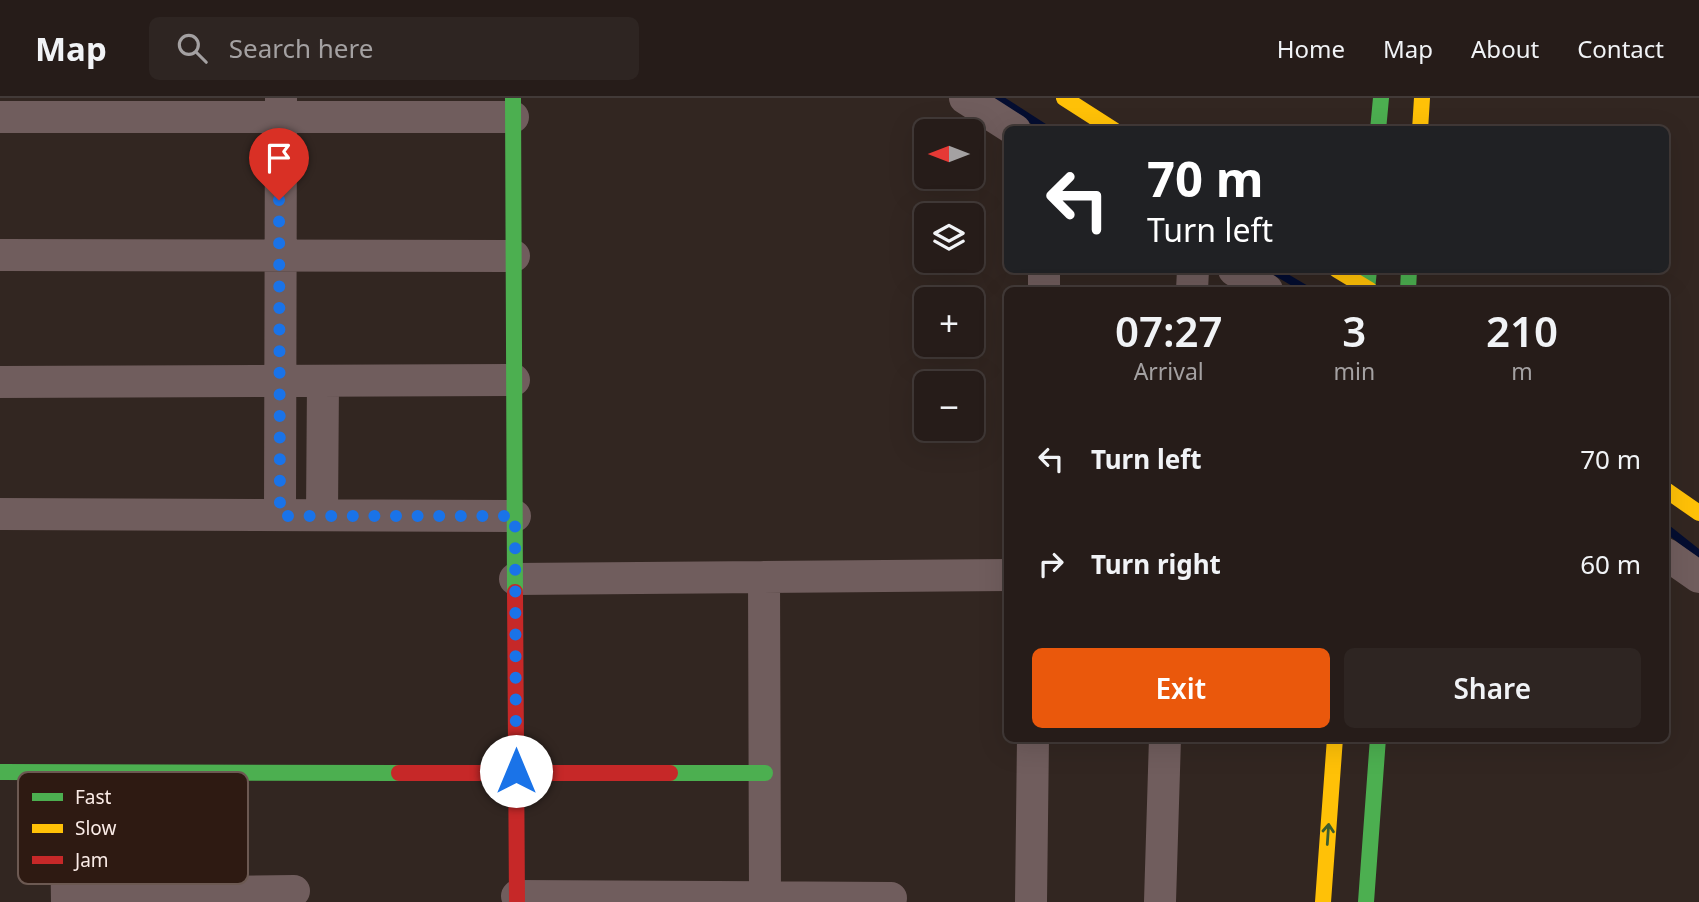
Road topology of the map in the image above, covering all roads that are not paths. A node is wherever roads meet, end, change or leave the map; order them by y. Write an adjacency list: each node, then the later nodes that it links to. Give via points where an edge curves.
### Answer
1 (965, 98): 8 (street)
2 (1064, 98): 9 (street)
3 (1381, 98): 10 (street)
4 (1422, 98): 11 (street)
5 (513, 107): 6 (street); 14 (street)
6 (281, 108): 7 (street); 13 (street)
7 (0, 117)
8 (1009, 126)
9 (1108, 126)
10 (1378, 126)
11 (1420, 126)
12 (0, 256): 13 (street)
13 (279, 256): 14 (street); 21 (street)
14 (514, 256): 19 (street)
15 (1239, 273): 17 (street)
16 (1342, 273): 18 (street)
17 (1263, 287)
18 (1363, 287)
19 (514, 380): 22 (street); 28 (street)
20 (0, 382): 21 (street)
21 (280, 382): 22 (street); 26 (street)
22 (323, 382): 27 (street)
23 (1669, 492): 24 (street)
24 (1699, 513)
25 (0, 514): 26 (street)
26 (280, 516): 27 (street)
27 (322, 516): 28 (street)
28 (515, 516): 33 (street)
29 (1669, 556): 32 (street)
30 (1004, 575): 31 (street)
31 (764, 577): 33 (street); 42 (street)
32 (1699, 577)
33 (515, 579): 38 (street)
34 (1033, 742): 48 (street)
35 (1164, 742): 49 (street)
36 (1335, 742): 50 (street, one-way to 36)
37 (1378, 742): 51 (street)
38 (516, 771): 41 (street); 42 (street); 47 (street)
39 (0, 772): 40 (street)
40 (18, 773)
41 (248, 773)
42 (765, 773): 44 (street)
43 (294, 891): 45 (street)
44 (765, 897): 46 (street); 47 (street)
45 (67, 898)
46 (891, 898)
47 (517, 899)
48 (1031, 902)
49 (1160, 902)
50 (1322, 902)
51 (1366, 902)

